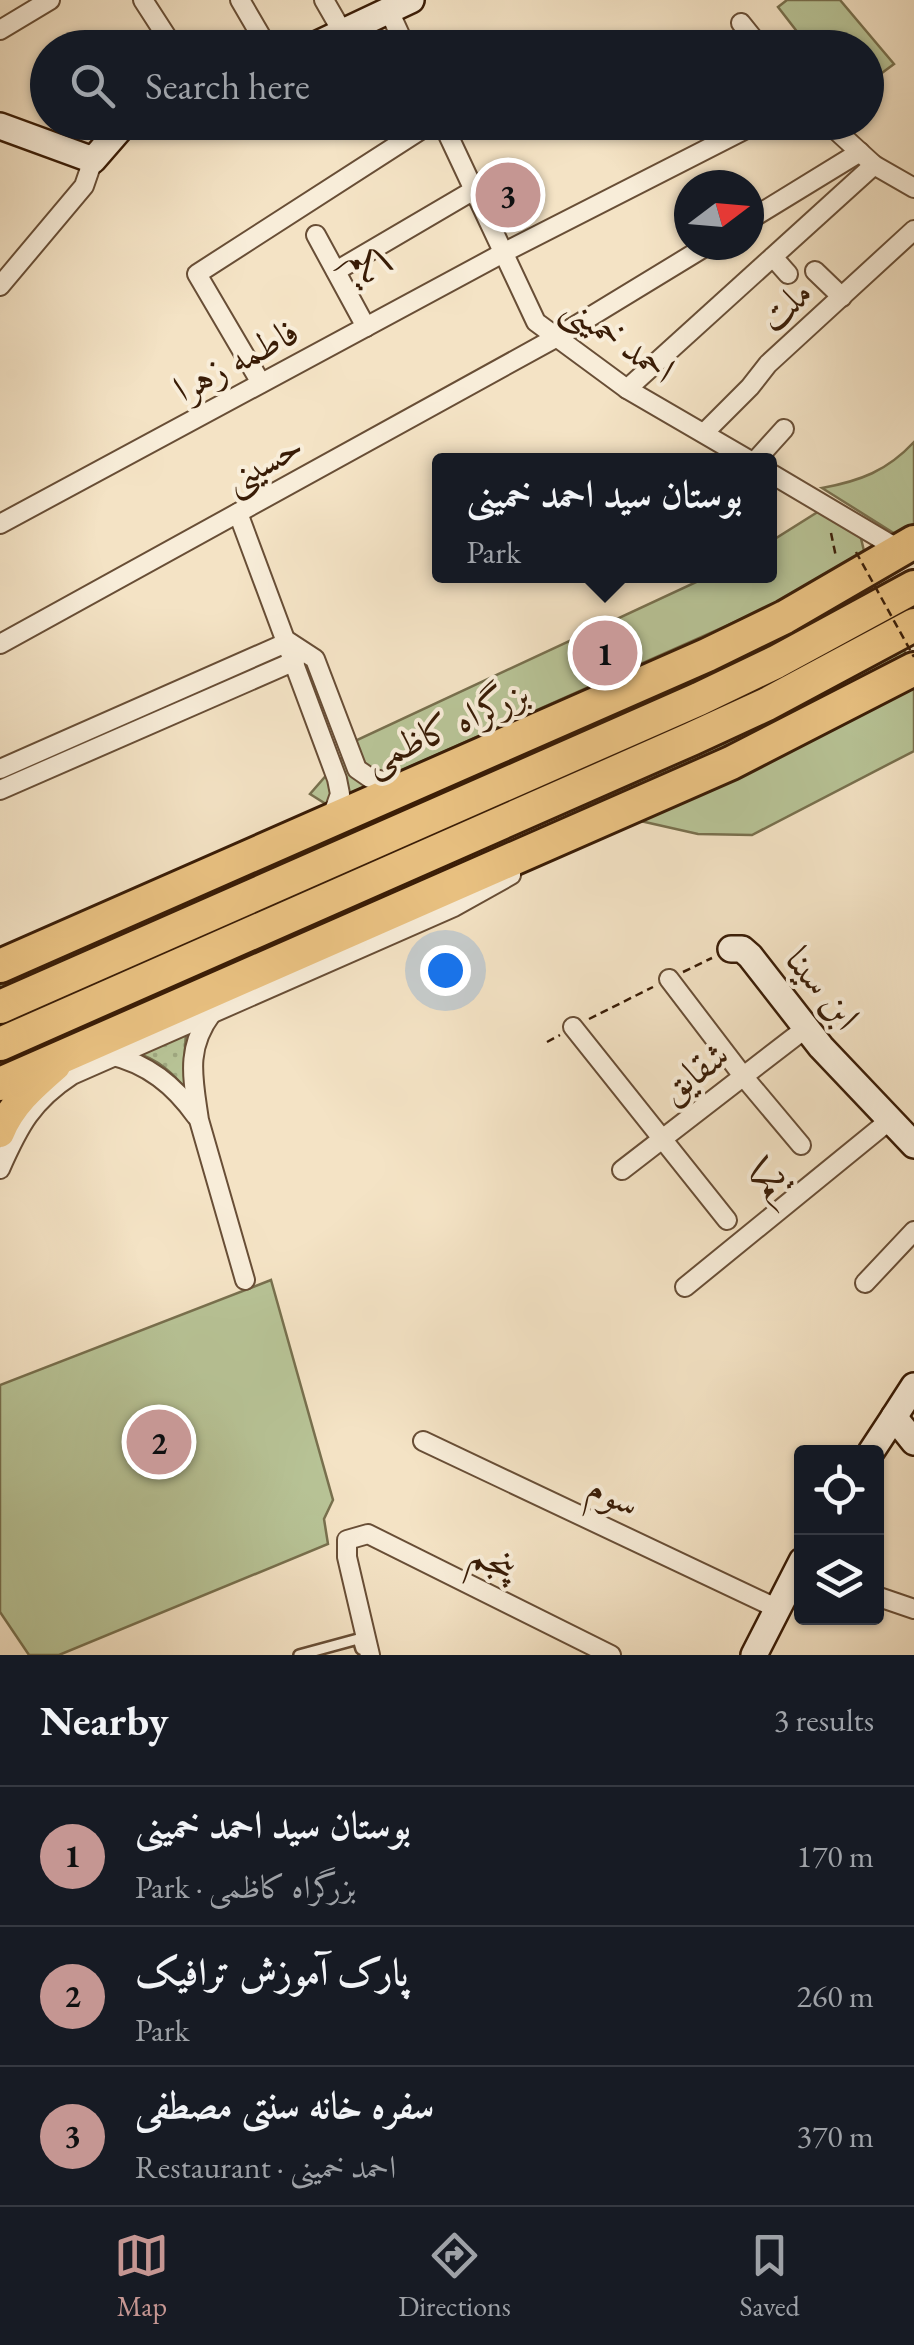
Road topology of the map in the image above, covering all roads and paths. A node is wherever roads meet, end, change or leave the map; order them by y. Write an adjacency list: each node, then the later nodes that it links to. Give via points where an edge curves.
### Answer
1 (50, 0): 7 (street)
2 (143, 0): 8 (street)
3 (240, 0): 9 (street)
4 (324, 0): 10 (street)
5 (401, 6): 11 (street)
6 (741, 23): 12 (street)
7 (0, 30)
8 (162, 30)
9 (258, 30)
10 (341, 30)
11 (349, 30)
12 (747, 30)
13 (0, 126): 14 (street)
14 (30, 137)
15 (38, 140): 22 (street)
16 (110, 140): 22 (street)
17 (405, 140): 38 (street, via 197,274)
18 (450, 140): 24 (street, احمد خمینی)
19 (725, 140): 28 (street, فاطمه زهرا)
20 (846, 140): 21 (street)
21 (867, 159): 23 (street); 25 (street); 29 (street)
22 (93, 160): 34 (street, via 84,186)
23 (914, 188)
24 (474, 190): 28 (street, احمد خمینی); 31 (street)
25 (764, 212)
26 (914, 230): 35 (street, ملت)
27 (316, 235): 31 (street, یکم)
28 (503, 253): 36 (street, فاطمه زهرا); 37 (street, احمد خمینی, via 536,322)
29 (773, 257): 33 (street); 39 (street)
30 (683, 260): 37 (street, حسینی)
31 (336, 271): 36 (street, یکم)
32 (815, 271): 35 (street)
33 (788, 274)
34 (0, 286)
35 (842, 297): 41 (street, ملت)
36 (366, 327): 38 (street, فاطمه زهرا)
37 (556, 337): 39 (street, احمد خمینی); 45 (street, حسینی)
38 (262, 383): 46 (street, فاطمه زهرا)
39 (627, 389): 41 (street, احمد خمینی)
40 (784, 429): 43 (street)
41 (704, 434): 42 (street, احمد خمینی)
42 (740, 453)
43 (760, 453)
44 (777, 477): 48 (street)
45 (238, 513): 53 (street); 54 (street, حسینی)
46 (0, 524)
47 (830, 532): 50 (path)
48 (907, 546): 60 (highway, بزرگراه کاظمی, via 738,640)
49 (856, 552): 55 (path, bridge)
50 (837, 561)
51 (914, 587): 68 (highway, بزرگراه کاظمی, via 699,699)
52 (914, 625): 59 (highway, via 767,704)
53 (288, 642): 56 (street); 58 (street); 60 (street, via 315,659 358,770)
54 (0, 644)
55 (914, 657)
56 (296, 661): 61 (street); 63 (street, via 337,779 340,794)
57 (914, 669): 62 (highway)
58 (0, 769)
59 (611, 774): 64 (highway, via 550,817 442,870); 73 (highway)
60 (410, 786): 63 (highway, بزرگراه کاظمی)
61 (0, 790)
62 (631, 807): 64 (highway); 69 (street, via 454,907)
63 (330, 820): 66 (highway, بزرگراه کاظمی)
64 (333, 936): 74 (highway)
65 (731, 949): 67 (path, ابن سینا); 71 (street, ابن سینا, via 750,956)
66 (0, 966)
67 (669, 979): 70 (path, ابن سینا); 76 (street, یکم)
68 (0, 1007)
69 (212, 1012): 75 (street); 78 (street, via 194,1044)
70 (573, 1027): 72 (path, ابن سینا); 81 (street)
71 (806, 1028): 76 (street, شقایق); 79 (street, ابن سینا)
72 (547, 1042)
73 (0, 1044)
74 (73, 1051): 77 (highway); 80 (main road, via 28,1090)
75 (110, 1056): 78 (street, via 132,1060 170,1084); 84 (street, via 46,1092 25,1116)
76 (743, 1076): 81 (street, شقایق); 82 (street, یکم)
77 (0, 1084)
78 (199, 1120): 88 (street)
79 (890, 1120): 83 (street, ابن سینا); 90 (street, یکم)
80 (0, 1133)
81 (662, 1136): 85 (street, شقایق); 86 (street)
82 (801, 1145)
83 (914, 1145)
84 (0, 1169)
85 (622, 1170)
86 (727, 1220)
87 (914, 1232): 89 (street)
88 (244, 1280)
89 (864, 1283)
90 (685, 1288)
91 (914, 1386): 92 (street)
92 (894, 1417): 94 (street); 95 (street)
93 (422, 1441): 98 (street, سوم)
94 (914, 1442)
95 (876, 1445)
96 (794, 1578): 98 (street)
97 (884, 1599): 99 (street)
98 (778, 1609): 103 (street)
99 (914, 1609)
100 (299, 1655): 101 (lane, via 358,1638)
101 (366, 1655): 102 (street, پنجم, via 347,1540 368,1534)
102 (611, 1655)
103 (754, 1655)

